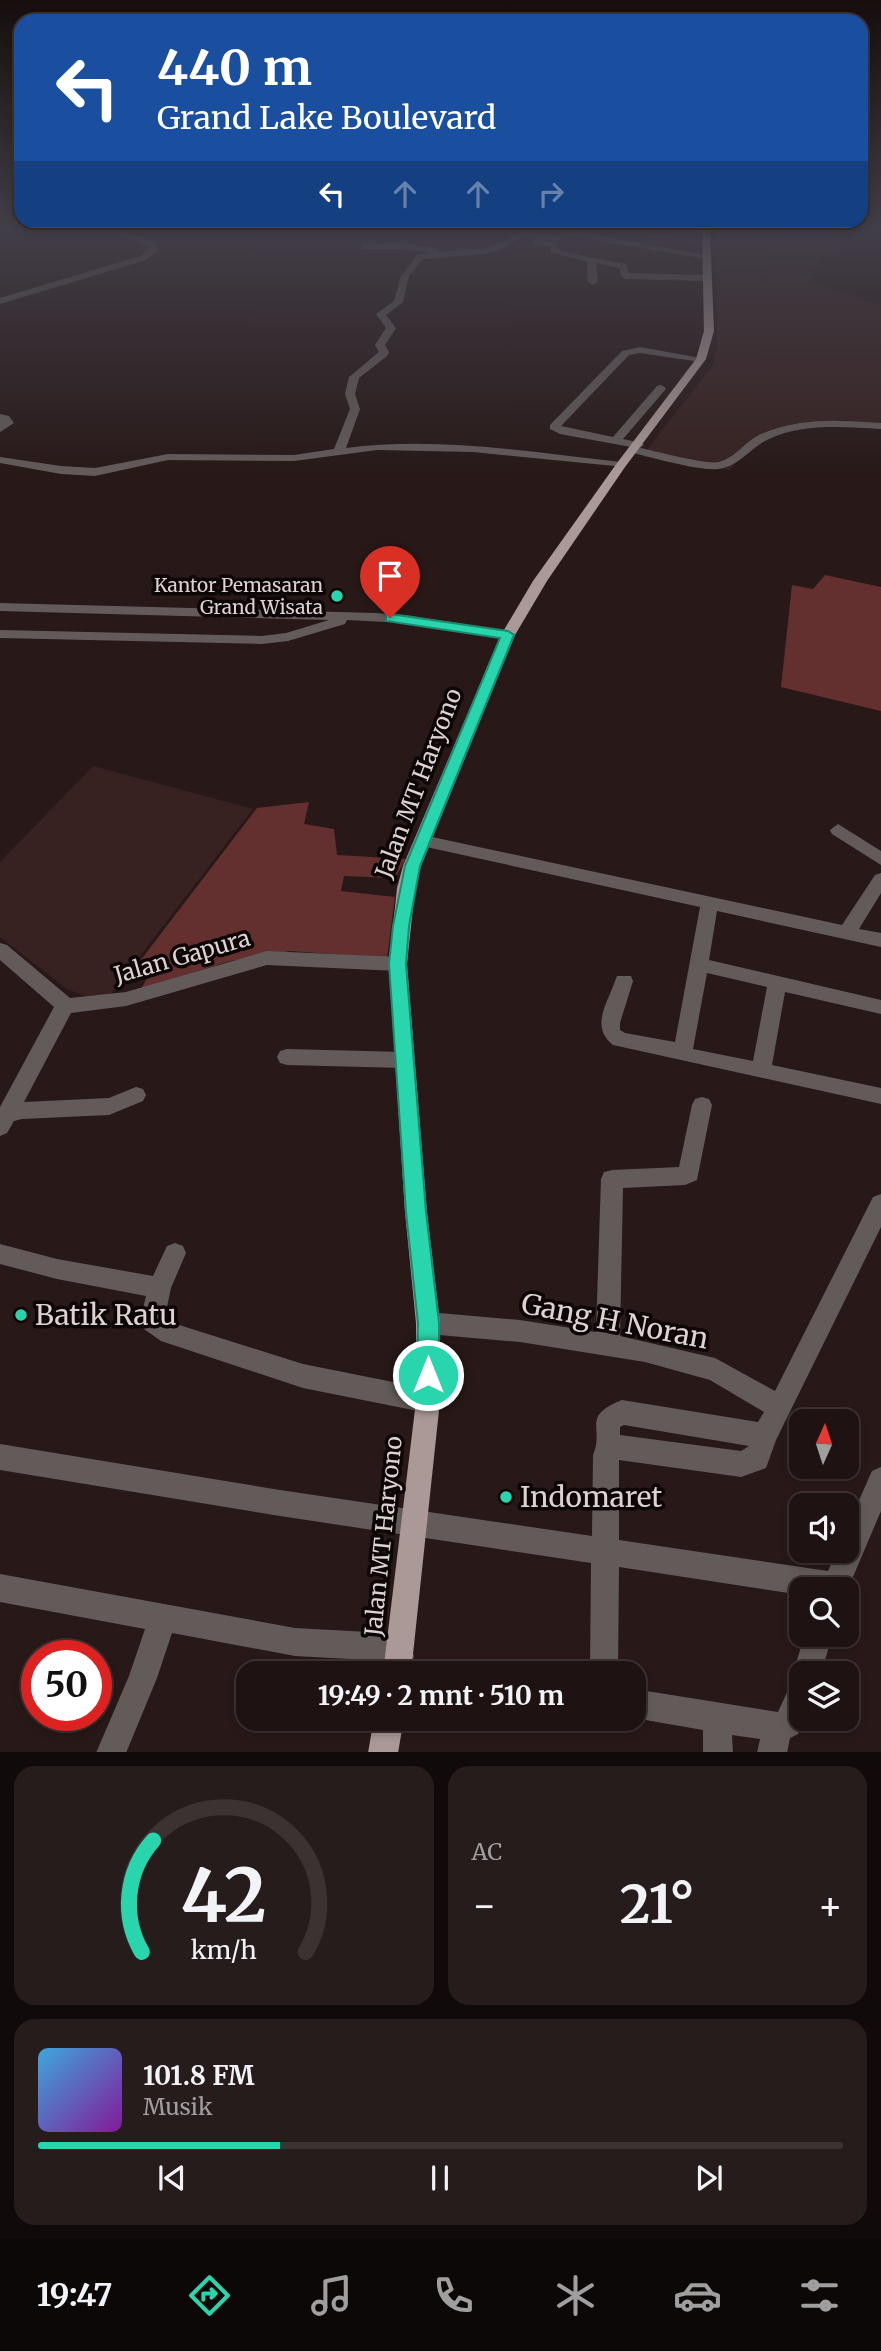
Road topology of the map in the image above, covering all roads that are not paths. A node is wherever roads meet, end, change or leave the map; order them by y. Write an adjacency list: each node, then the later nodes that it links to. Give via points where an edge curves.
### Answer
1 (384, 312): 9 (street, via 381,314 390,332 380,345 384,352 354,377 350,394 355,409)
2 (708, 312): 3 (main road, Jalan MT Haryono, via 709,331)
3 (701, 359): 8 (street, via 640,350 626,353 554,427); 10 (main road, Jalan MT Haryono)
4 (661, 388): 8 (street)
5 (0, 417): 7 (street, via 8,423)
6 (881, 426): 10 (street, via 818,425 778,432 716,466)
7 (0, 429)
8 (616, 440): 10 (street)
9 (339, 452): 10 (street, via 377,447); 11 (street, via 294,458 168,457 95,472)
10 (631, 453): 15 (main road, Jalan MT Haryono, via 540,581)
11 (0, 460)
12 (0, 607): 13 (street)
13 (375, 617): 14 (street, via 262,640); 15 (street)
14 (0, 634)
15 (508, 635): 17 (main road, Jalan MT Haryono)
16 (838, 830): 18 (street)
17 (423, 841): 20 (street); 24 (main road, Jalan MT Haryono, via 406,888)
18 (881, 859)
19 (881, 879): 21 (street)
20 (710, 902): 21 (street); 25 (street)
21 (847, 932): 22 (street)
22 (881, 940)
23 (0, 950): 28 (street)
24 (398, 964): 28 (street, Jalan Gapura, via 281,956 126,999); 32 (main road, Jalan MT Haryono)
25 (697, 964): 27 (street); 30 (street)
26 (624, 981): 30 (street, via 611,1033 620,1040)
27 (777, 982): 29 (street); 33 (street)
28 (65, 1005): 37 (street)
29 (881, 1007)
30 (683, 1051): 33 (street, via 688,1056)
31 (287, 1057): 32 (street)
32 (404, 1060): 42 (main road, Jalan MT Haryono)
33 (761, 1071): 35 (street)
34 (136, 1095): 37 (street, via 118,1106 27,1108)
35 (881, 1096)
36 (702, 1105): 43 (street, via 689,1173 612,1179)
37 (3, 1120)
38 (881, 1205): 45 (street)
39 (175, 1253): 41 (street)
40 (0, 1254): 41 (street)
41 (159, 1288): 44 (street, via 152,1321 169,1333 303,1376)
42 (428, 1323): 43 (street, Gang H Noran); 44 (main road, Jalan MT Haryono)
43 (608, 1345): 45 (street, Gang H Noran, via 715,1370)
44 (428, 1401): 48 (main road, Jalan MT Haryono)
45 (781, 1408): 49 (street, via 757,1459 741,1464 610,1448 606,1455)
46 (0, 1457): 48 (street)
47 (881, 1480): 50 (street)
48 (416, 1522): 49 (street); 55 (main road, Jalan MT Haryono)
49 (605, 1552): 51 (street); 56 (street)
50 (839, 1577)
51 (789, 1580)
52 (0, 1588): 53 (street)
53 (163, 1616): 54 (street, via 295,1642 368,1646); 62 (street)
54 (393, 1661)
55 (398, 1661)
56 (604, 1661)
57 (646, 1706): 58 (street)
58 (717, 1718): 61 (street); 64 (street)
59 (789, 1721): 61 (street)
60 (387, 1731): 63 (main road)
61 (775, 1740)
62 (111, 1752)
63 (383, 1752)
64 (718, 1752)

